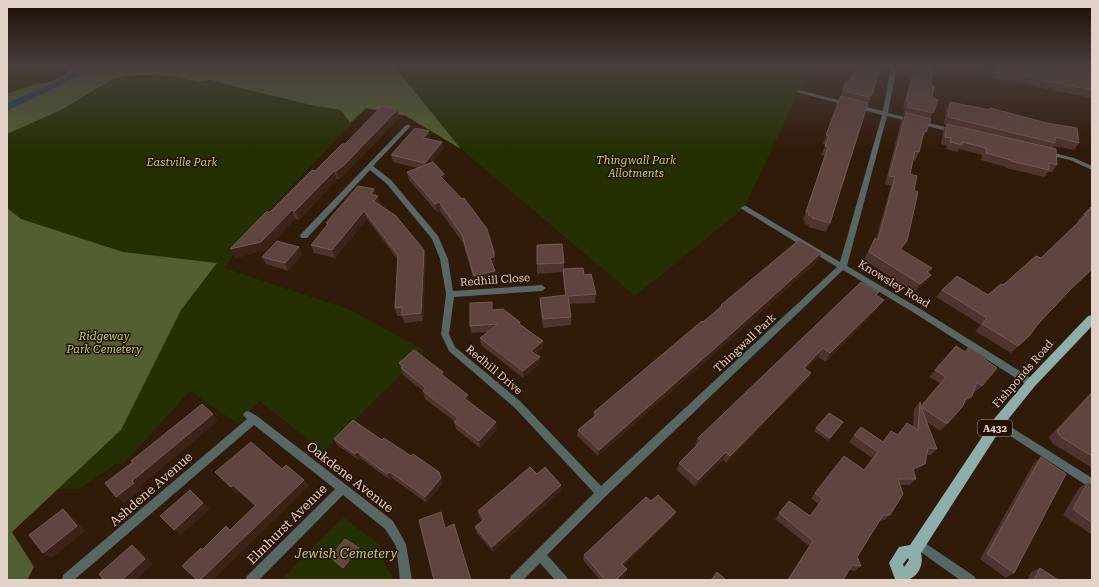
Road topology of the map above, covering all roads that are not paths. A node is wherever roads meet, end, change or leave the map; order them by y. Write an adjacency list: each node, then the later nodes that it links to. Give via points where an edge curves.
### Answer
1 (804, 93): 3 (street)
2 (888, 93): 3 (street)
3 (884, 114): 5 (street); 11 (street)
4 (408, 126): 7 (street)
5 (961, 132)
6 (1042, 152): 8 (street, via 1072,159)
7 (370, 166): 10 (street); 13 (street, Redhill Drive, via 389,182 435,238 444,258)
8 (1092, 168)
9 (744, 208): 11 (street, Knowsley Road)
10 (304, 236)
11 (843, 266): 15 (street, Knowsley Road); 20 (street, Thingwall Park)
12 (542, 288): 13 (street, Redhill Close)
13 (450, 294): 20 (street, Redhill Drive, via 445,334 452,349 518,405)
14 (1092, 319): 15 (main road, Fishponds Road / A432)
15 (1031, 383): 17 (main road, Fishponds Road / A432)
16 (251, 417): 19 (street, Oakdene Avenue); 24 (street, Ashdene Avenue)
17 (998, 423): 18 (street); 21 (main road, Fishponds Road / A432)
18 (1092, 484)
19 (343, 488): 25 (street, Elmhurst Avenue); 26 (street, Oakdene Avenue, via 389,525 401,544)
20 (601, 494): 22 (street, Thingwall Park)
21 (916, 548): 23 (main road, Fishponds Road / A432, via 916,561 909,573); 29 (street)
22 (540, 555): 27 (street, Thingwall Park); 28 (street)
23 (898, 577)
24 (67, 579)
25 (251, 580)
26 (406, 580)
27 (515, 580)
28 (562, 580)
29 (970, 580)

